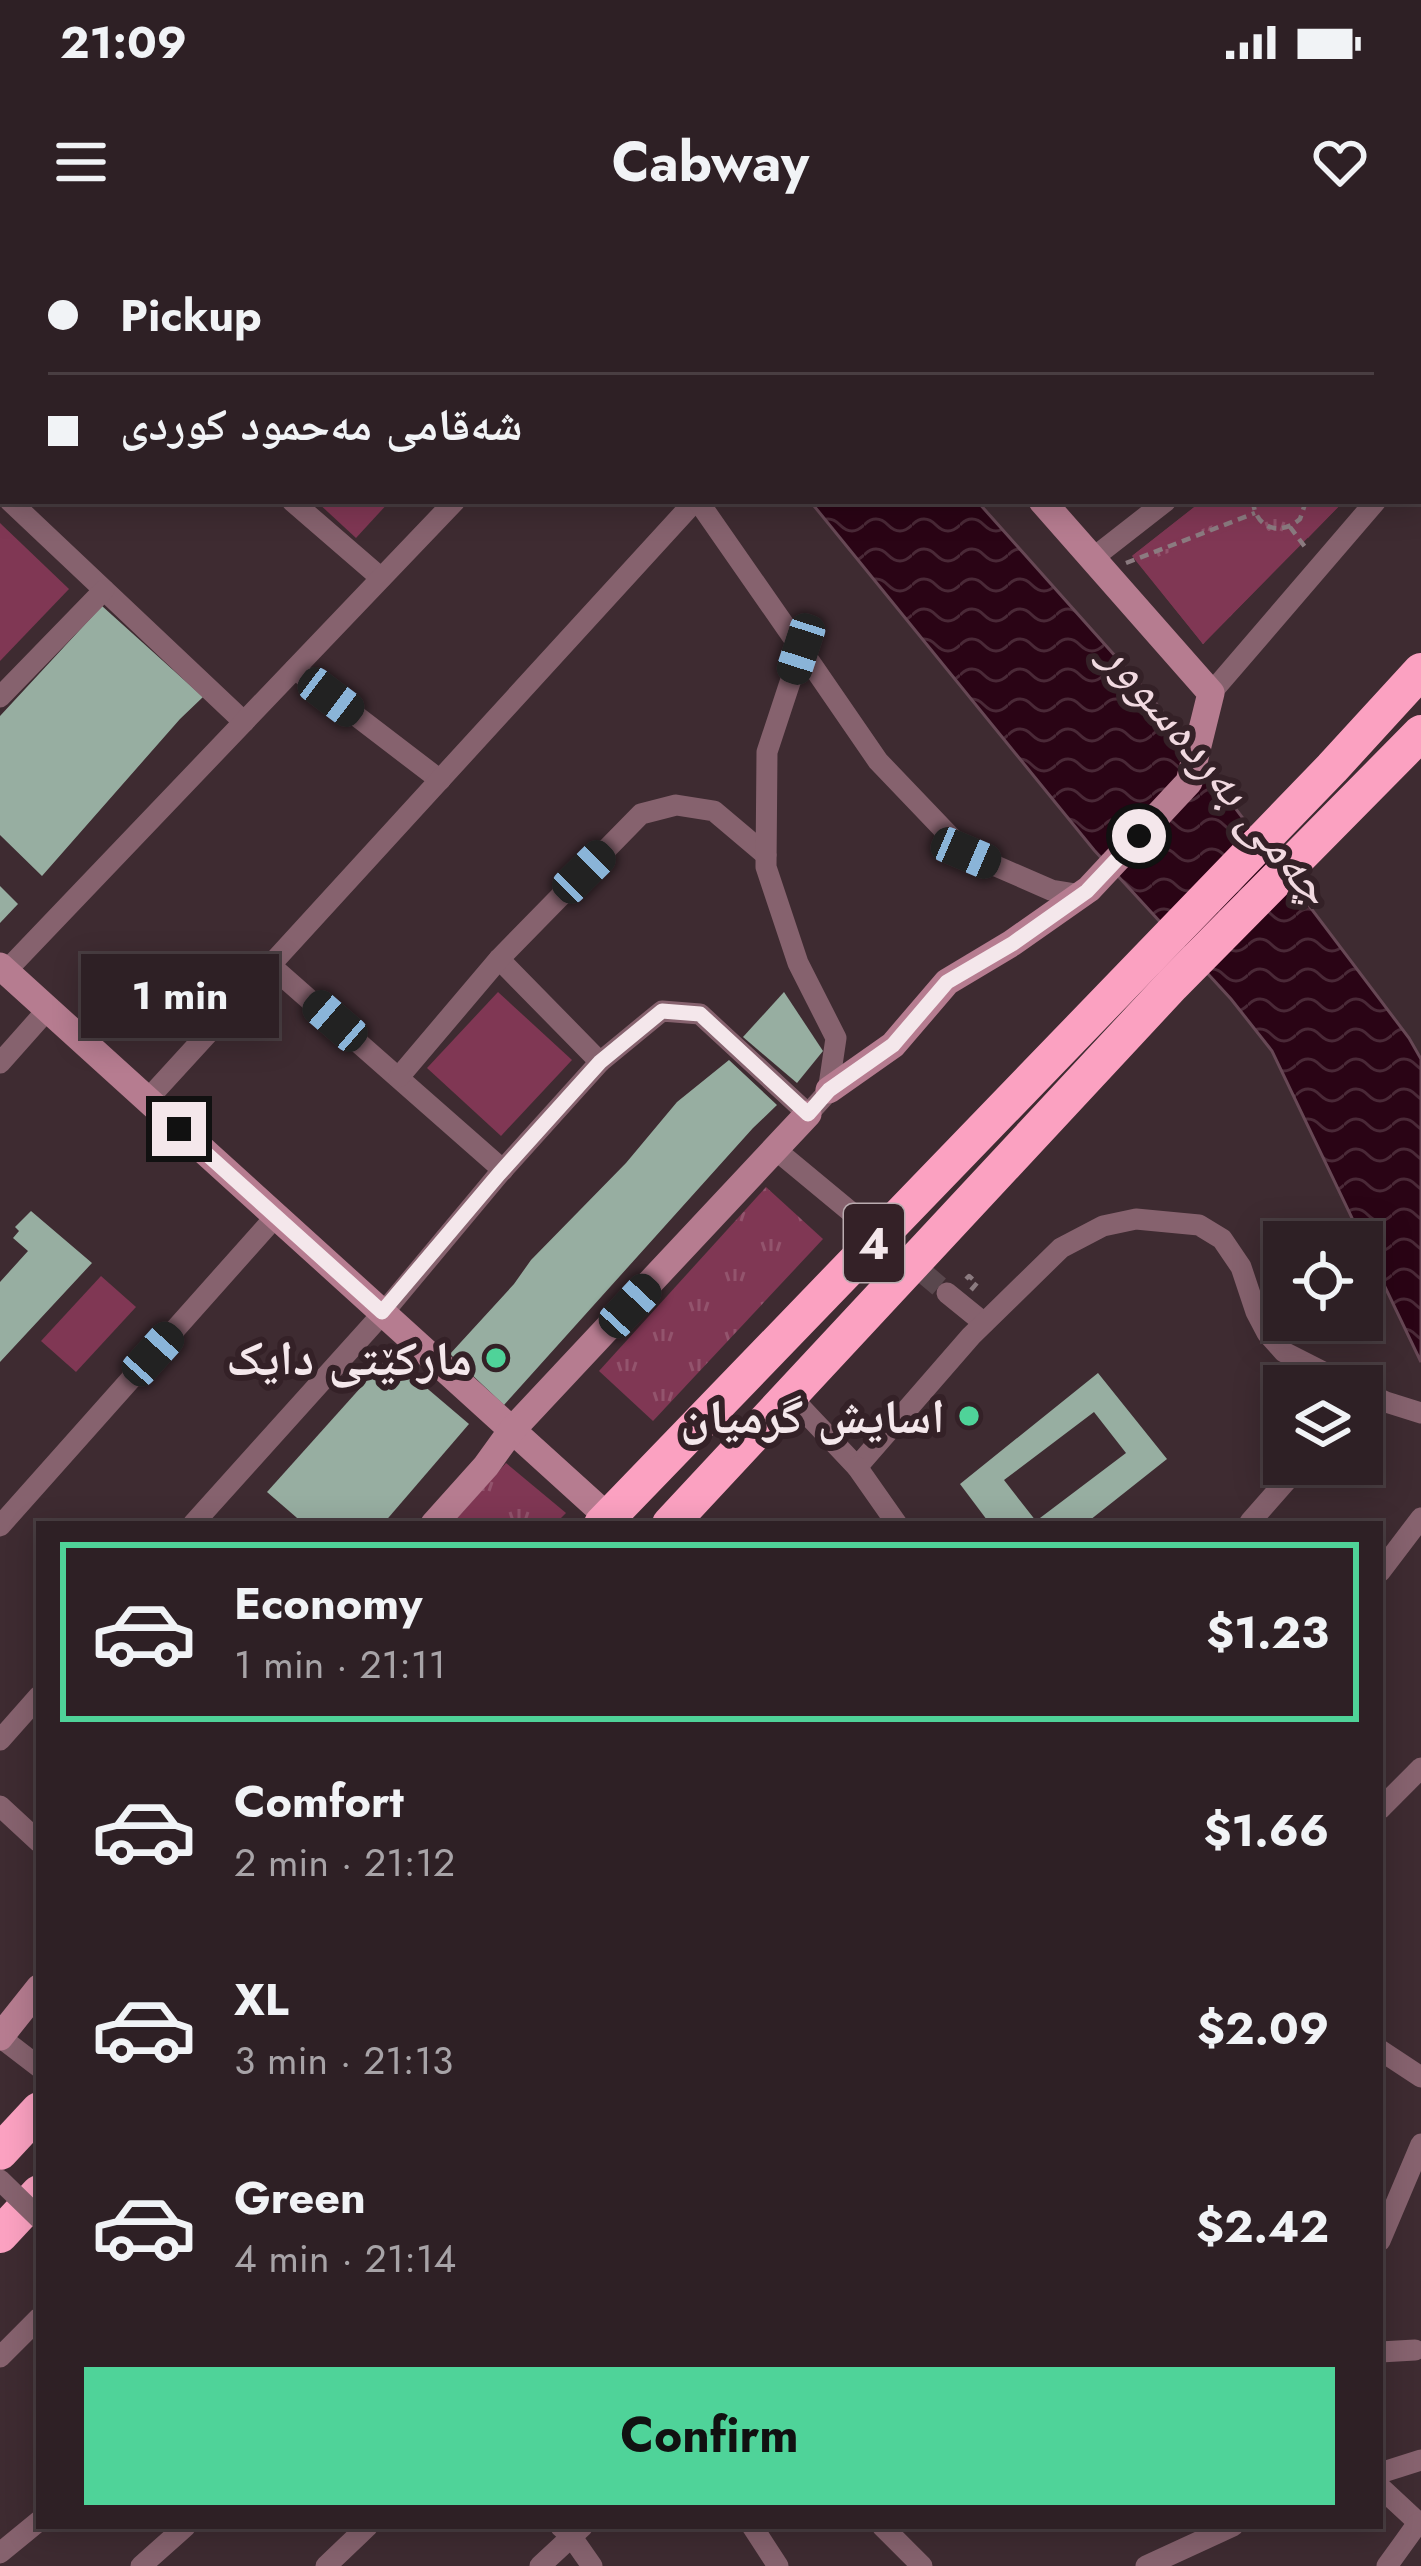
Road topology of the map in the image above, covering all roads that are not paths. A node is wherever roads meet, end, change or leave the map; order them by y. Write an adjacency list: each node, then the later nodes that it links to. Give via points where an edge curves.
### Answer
1 (13, 504): 11 (street)
2 (295, 504): 10 (street)
3 (452, 504): 10 (street)
4 (694, 504): 19 (street)
5 (699, 504): 12 (street)
6 (1045, 504): 9 (street)
7 (1163, 504): 9 (street)
8 (1373, 504): 15 (street)
9 (1099, 565): 15 (street)
10 (381, 578): 13 (street)
11 (104, 590): 16 (street); 17 (street)
12 (801, 649): 20 (street, via 767,752); 21 (street, via 878,761 966,853)
13 (295, 669): 17 (street); 19 (street)
14 (1421, 671): 25 (highway, 4)
15 (1211, 693): 21 (street, via 1189,782)
16 (0, 697)
17 (244, 722): 24 (street)
18 (1421, 733): 25 (highway, 4)
19 (440, 780): 23 (street)
20 (766, 855): 22 (street, via 714,811 676,805 641,814); 30 (street, via 798,963 836,1038)
21 (1082, 895): 30 (street, via 947,982 893,1045)
22 (499, 959): 27 (street); 29 (street)
23 (270, 965): 29 (street); 31 (street)
24 (3, 969): 26 (street)
25 (1158, 973): 33 (highway, 4); 35 (highway, 4)
26 (48, 1010): 28 (street); 31 (street)
27 (600, 1062): 32 (street, via 662,1011 700,1014); 36 (street)
28 (0, 1063)
29 (399, 1077): 36 (street)
30 (829, 1090): 32 (street)
31 (147, 1100): 38 (street)
32 (808, 1114): 34 (street)
33 (975, 1137): 35 (highway); 52 (highway, 4)
34 (776, 1150): 37 (street); 46 (street)
35 (1002, 1167): 43 (highway, 4)
36 (503, 1170): 40 (street)
37 (852, 1213)
38 (276, 1216): 40 (street); 56 (street)
39 (947, 1293): 41 (street)
40 (382, 1312): 46 (street); 50 (street)
41 (984, 1323): 42 (street, via 1061,1248 1103,1226 1198,1225 1222,1239 1241,1267 1267,1333); 47 (street)
42 (1309, 1365)
43 (790, 1396): 47 (street); 53 (highway, 4)
44 (1383, 1401): 45 (street)
45 (1421, 1412)
46 (512, 1430): 51 (street); 52 (street)
47 (856, 1467): 54 (street)
48 (1283, 1485): 55 (street)
49 (1421, 1518): 57 (street)
50 (196, 1521)
51 (437, 1521)
52 (605, 1521)
53 (673, 1521)
54 (895, 1521)
55 (1252, 1521)
56 (0, 1526)
57 (1383, 1568)
58 (36, 1699): 59 (street)
59 (0, 1740)
60 (1421, 1768): 62 (street)
61 (0, 1806): 63 (street)
62 (1383, 1806)
63 (36, 1839)
64 (36, 1992): 65 (street)
65 (0, 2037): 67 (street)
66 (1383, 2052): 68 (street)
67 (36, 2065)
68 (1419, 2072)
69 (36, 2113): 71 (highway)
70 (1421, 2144): 75 (street)
71 (0, 2152)
72 (0, 2180): 74 (street, bridge)
73 (36, 2196): 76 (highway)
74 (36, 2215)
75 (1383, 2234)
76 (0, 2235)
77 (36, 2321): 80 (street)
78 (1415, 2350): 79 (street)
79 (1383, 2352)
80 (0, 2357)
81 (1421, 2460): 82 (street)
82 (1383, 2472)
83 (1383, 2490): 85 (street)
84 (36, 2523): 92 (street)
85 (1420, 2524): 100 (street)
86 (183, 2529): 93 (street)
87 (365, 2529): 94 (street)
88 (571, 2529): 95 (street); 96 (street)
89 (754, 2529): 97 (street)
90 (885, 2529): 98 (street)
91 (1226, 2529): 99 (street)
92 (0, 2553)
93 (141, 2566)
94 (326, 2566)
95 (540, 2566)
96 (592, 2566)
97 (778, 2566)
98 (922, 2566)
99 (1146, 2566)
100 (1388, 2566)

